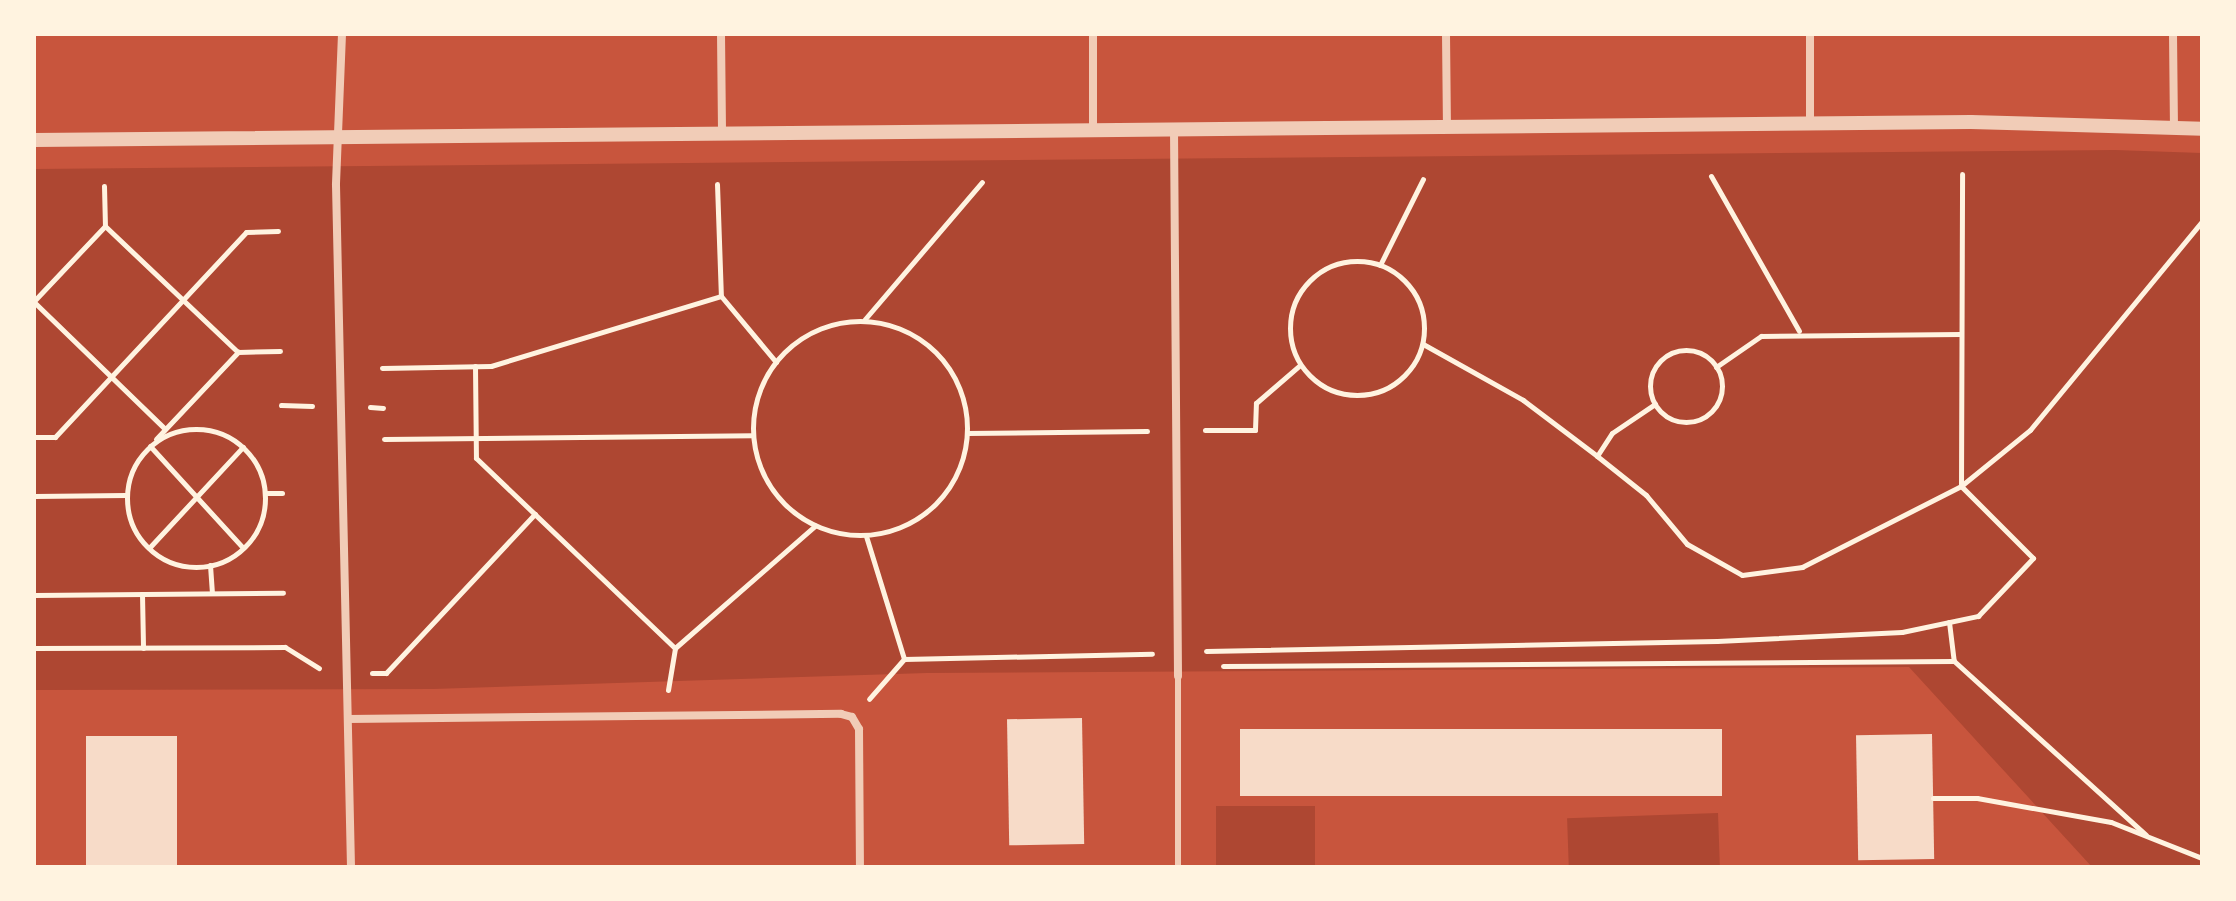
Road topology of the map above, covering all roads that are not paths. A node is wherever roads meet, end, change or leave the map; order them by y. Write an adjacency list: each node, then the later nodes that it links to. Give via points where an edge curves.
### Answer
1 (342, 34): 14 (street)
2 (721, 34): 13 (street)
3 (1093, 34): 10 (street)
4 (1446, 34): 9 (street)
5 (1810, 34): 7 (street)
6 (2173, 34): 8 (street)
7 (1810, 123): 8 (street); 9 (street)
8 (2174, 125): 12 (street)
9 (1447, 126): 11 (street)
10 (1093, 129): 11 (street); 13 (street)
11 (1174, 129): 16 (street)
12 (2202, 129)
13 (722, 132): 14 (street)
14 (338, 138): 15 (street); 17 (street)
15 (34, 140)
16 (1178, 676): 20 (lane)
17 (348, 719): 18 (street); 19 (street, via 852,717 859,729)
18 (351, 867)
19 (860, 867)
20 (1178, 867)

